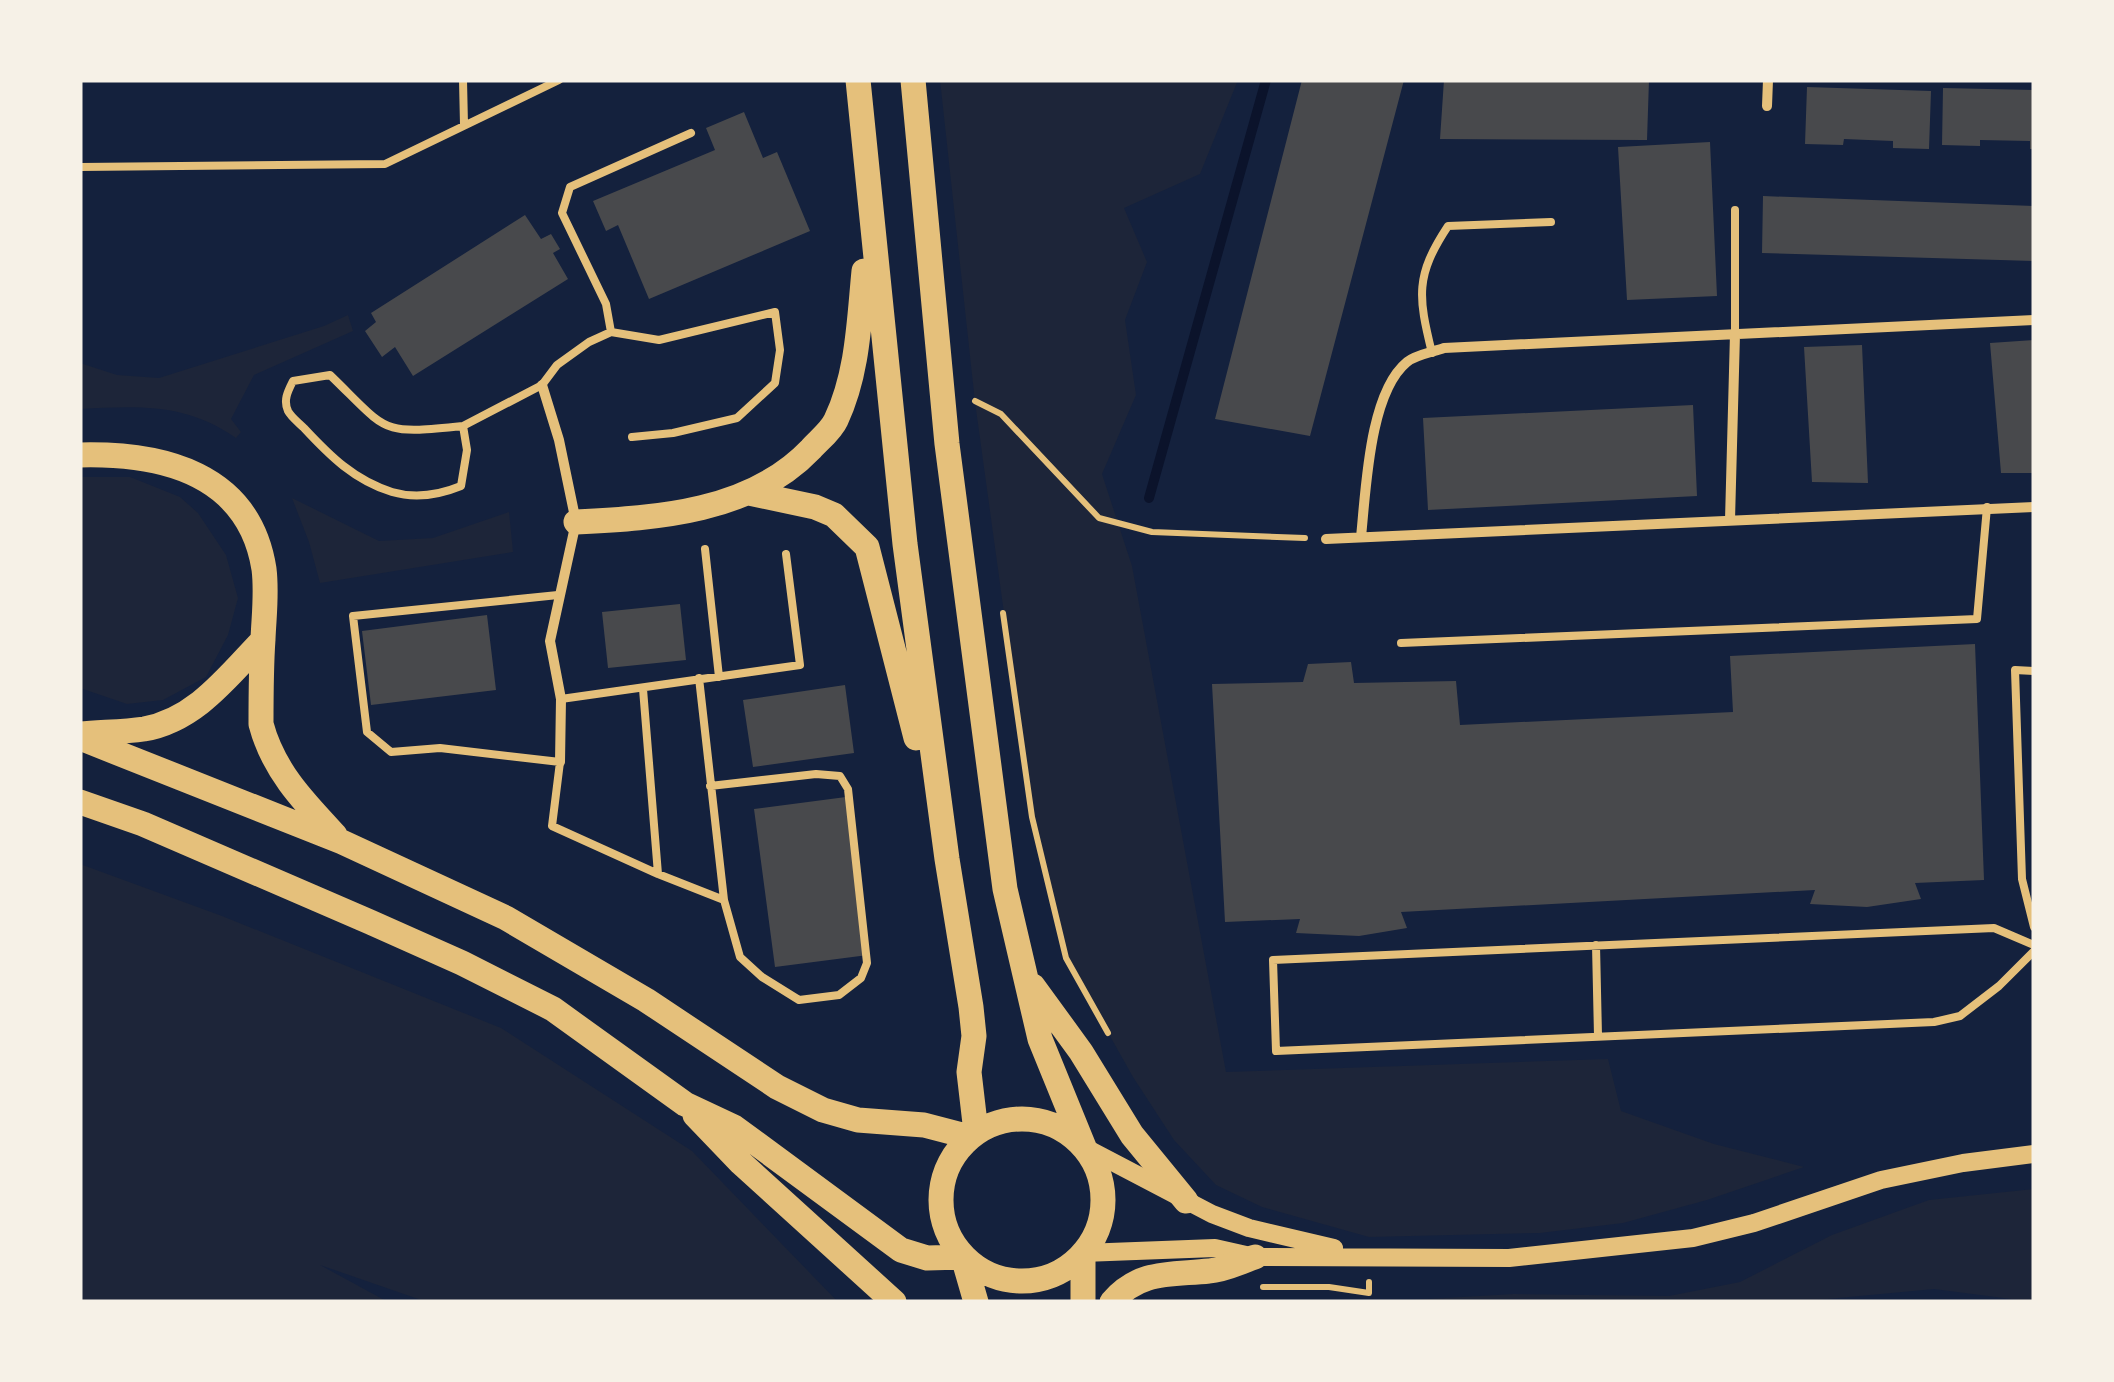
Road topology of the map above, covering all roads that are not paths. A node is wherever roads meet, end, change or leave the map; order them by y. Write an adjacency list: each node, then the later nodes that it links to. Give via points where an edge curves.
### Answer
1 (463, 80): 7 (lane)
2 (559, 80): 7 (lane)
3 (858, 80): 10 (main road)
4 (913, 80): 49 (main road, via 969,622 1005,888)
5 (1768, 80): 6 (street)
6 (1767, 106)
7 (464, 125): 9 (lane, via 385,164)
8 (692, 133): 14 (lane, via 570,187 562,213 606,304)
9 (80, 167)
10 (870, 206): 21 (main road, via 855,363 834,424 800,460); 43 (main road)
11 (1735, 210): 15 (lane)
12 (1551, 222): 16 (lane, via 1448,226 1428,257 1420,305)
13 (2034, 320): 15 (street)
14 (611, 332): 17 (lane, via 558,364); 19 (lane, via 659,340 775,312 775,383 736,418)
15 (1735, 334): 16 (street); 24 (street)
16 (1432, 353): 26 (street, via 1407,362 1383,397)
17 (542, 385): 18 (lane); 25 (street)
18 (463, 426): 18 (lane, via 392,430 330,376 294,381 286,396 288,411 328,455 353,475 393,492 419,496 461,486)
19 (632, 436)
20 (80, 455): 31 (main road, via 124,454 176,464 234,505 257,543 266,588)
21 (748, 493): 25 (main road, via 694,510); 43 (main road, via 815,506 867,546)
22 (2034, 506): 23 (street)
23 (1988, 508): 24 (street); 32 (lane, via 1977,619)
24 (1730, 520): 26 (street)
25 (576, 522): 30 (street)
26 (1360, 537): 27 (street)
27 (1326, 538)
28 (705, 548): 34 (lane)
29 (786, 554): 34 (lane, via 800,665)
30 (558, 595): 37 (street, via 550,641); 39 (lane, via 353,616 368,732 391,752 440,748)
31 (262, 640): 38 (main road, via 195,708 143,729); 42 (main road, via 266,746 298,796)
32 (1400, 644)
33 (2034, 671): 46 (lane, via 2014,670 2022,879)
34 (719, 677): 35 (lane)
35 (699, 678): 36 (lane); 40 (lane)
36 (643, 690): 37 (lane); 44 (lane)
37 (560, 700): 39 (street)
38 (80, 736): 42 (main road)
39 (560, 762): 44 (lane, via 552,826)
40 (710, 786): 45 (lane); 45 (lane, via 840,776 848,789 867,963 861,978 840,994 799,1000 740,957)
41 (80, 802): 51 (main road, via 462,962 553,1009)
42 (342, 842): 52 (main road, via 519,926 823,1110)
43 (947, 859): 52 (main road, via 972,1007)
44 (658, 874): 45 (lane)
45 (724, 900)
46 (2034, 927)
47 (1596, 945): 48 (lane, via 1994,928); 50 (lane); 50 (lane, via 1274,960 1276,1051)
48 (2034, 948): 50 (lane, via 1960,1016 1934,1022)
49 (1027, 978): 53 (main road, via 1040,1039); 55 (main road, via 1132,1136)
50 (1598, 1036)
51 (685, 1104): 58 (main road, via 734,1127 901,1250 927,1258); 60 (main road)
52 (973, 1135): 53 (main road, via 1003,1119 1042,1120); 58 (main road, via 948,1166 941,1192 943,1223)
53 (1084, 1147): 55 (street); 56 (main road, via 1103,1192 1100,1225)
54 (2034, 1154): 57 (street, via 1881,1180 1693,1238 1510,1258)
55 (1186, 1201): 57 (street, via 1249,1228)
56 (1084, 1253): 58 (main road, via 1034,1280 996,1277); 59 (street, via 1215,1248); 62 (main road)
57 (1368, 1255): 59 (street)
58 (963, 1257): 61 (main road)
59 (1255, 1257): 63 (main road, via 1212,1271 1147,1277)
60 (894, 1302)
61 (976, 1302)
62 (1083, 1302)
63 (1112, 1302)

